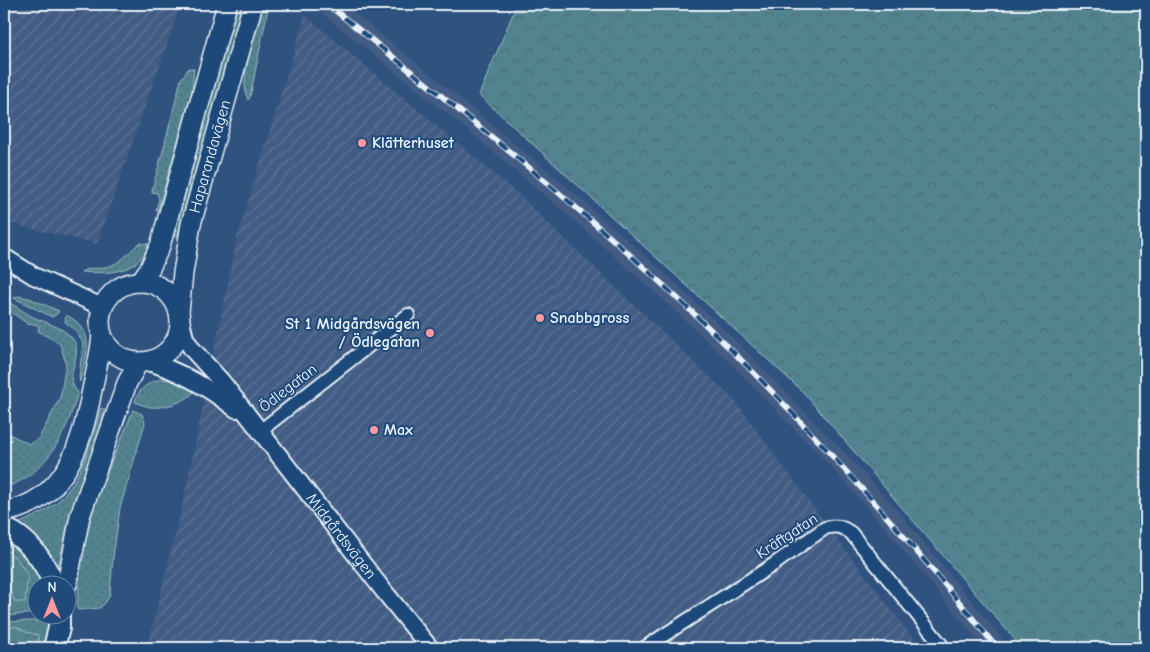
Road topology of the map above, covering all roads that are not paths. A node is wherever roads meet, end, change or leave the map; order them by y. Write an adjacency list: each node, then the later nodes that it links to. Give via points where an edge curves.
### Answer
1 (227, 4): 4 (main road, Haparandavägen, via 160,246)
2 (253, 4): 7 (main road, Haparandavägen, via 191,224)
3 (4, 257): 5 (street, via 34,276)
4 (140, 282): 5 (main road, via 120,287); 7 (main road, via 165,290 174,300)
5 (102, 308): 8 (main road)
6 (408, 315): 10 (street, Ödlegatan)
7 (180, 317): 9 (main road, via 180,329 174,344 163,356); 10 (street, Midgårdsvägen, via 185,338 192,349)
8 (102, 336): 9 (main road, via 116,355); 11 (main road, via 86,421 73,458 49,492 26,507)
9 (143, 362): 10 (street, Midgårdsvägen, via 177,371 204,386); 14 (main road, via 127,383 80,516)
10 (257, 427): 15 (street, Midgårdsvägen)
11 (4, 512)
12 (4, 528): 13 (main road, via 25,542)
13 (48, 574)
14 (69, 574)
15 (430, 648)
16 (644, 648): 17 (street, Kräftgatan, via 834,525 855,538)
17 (944, 648)

